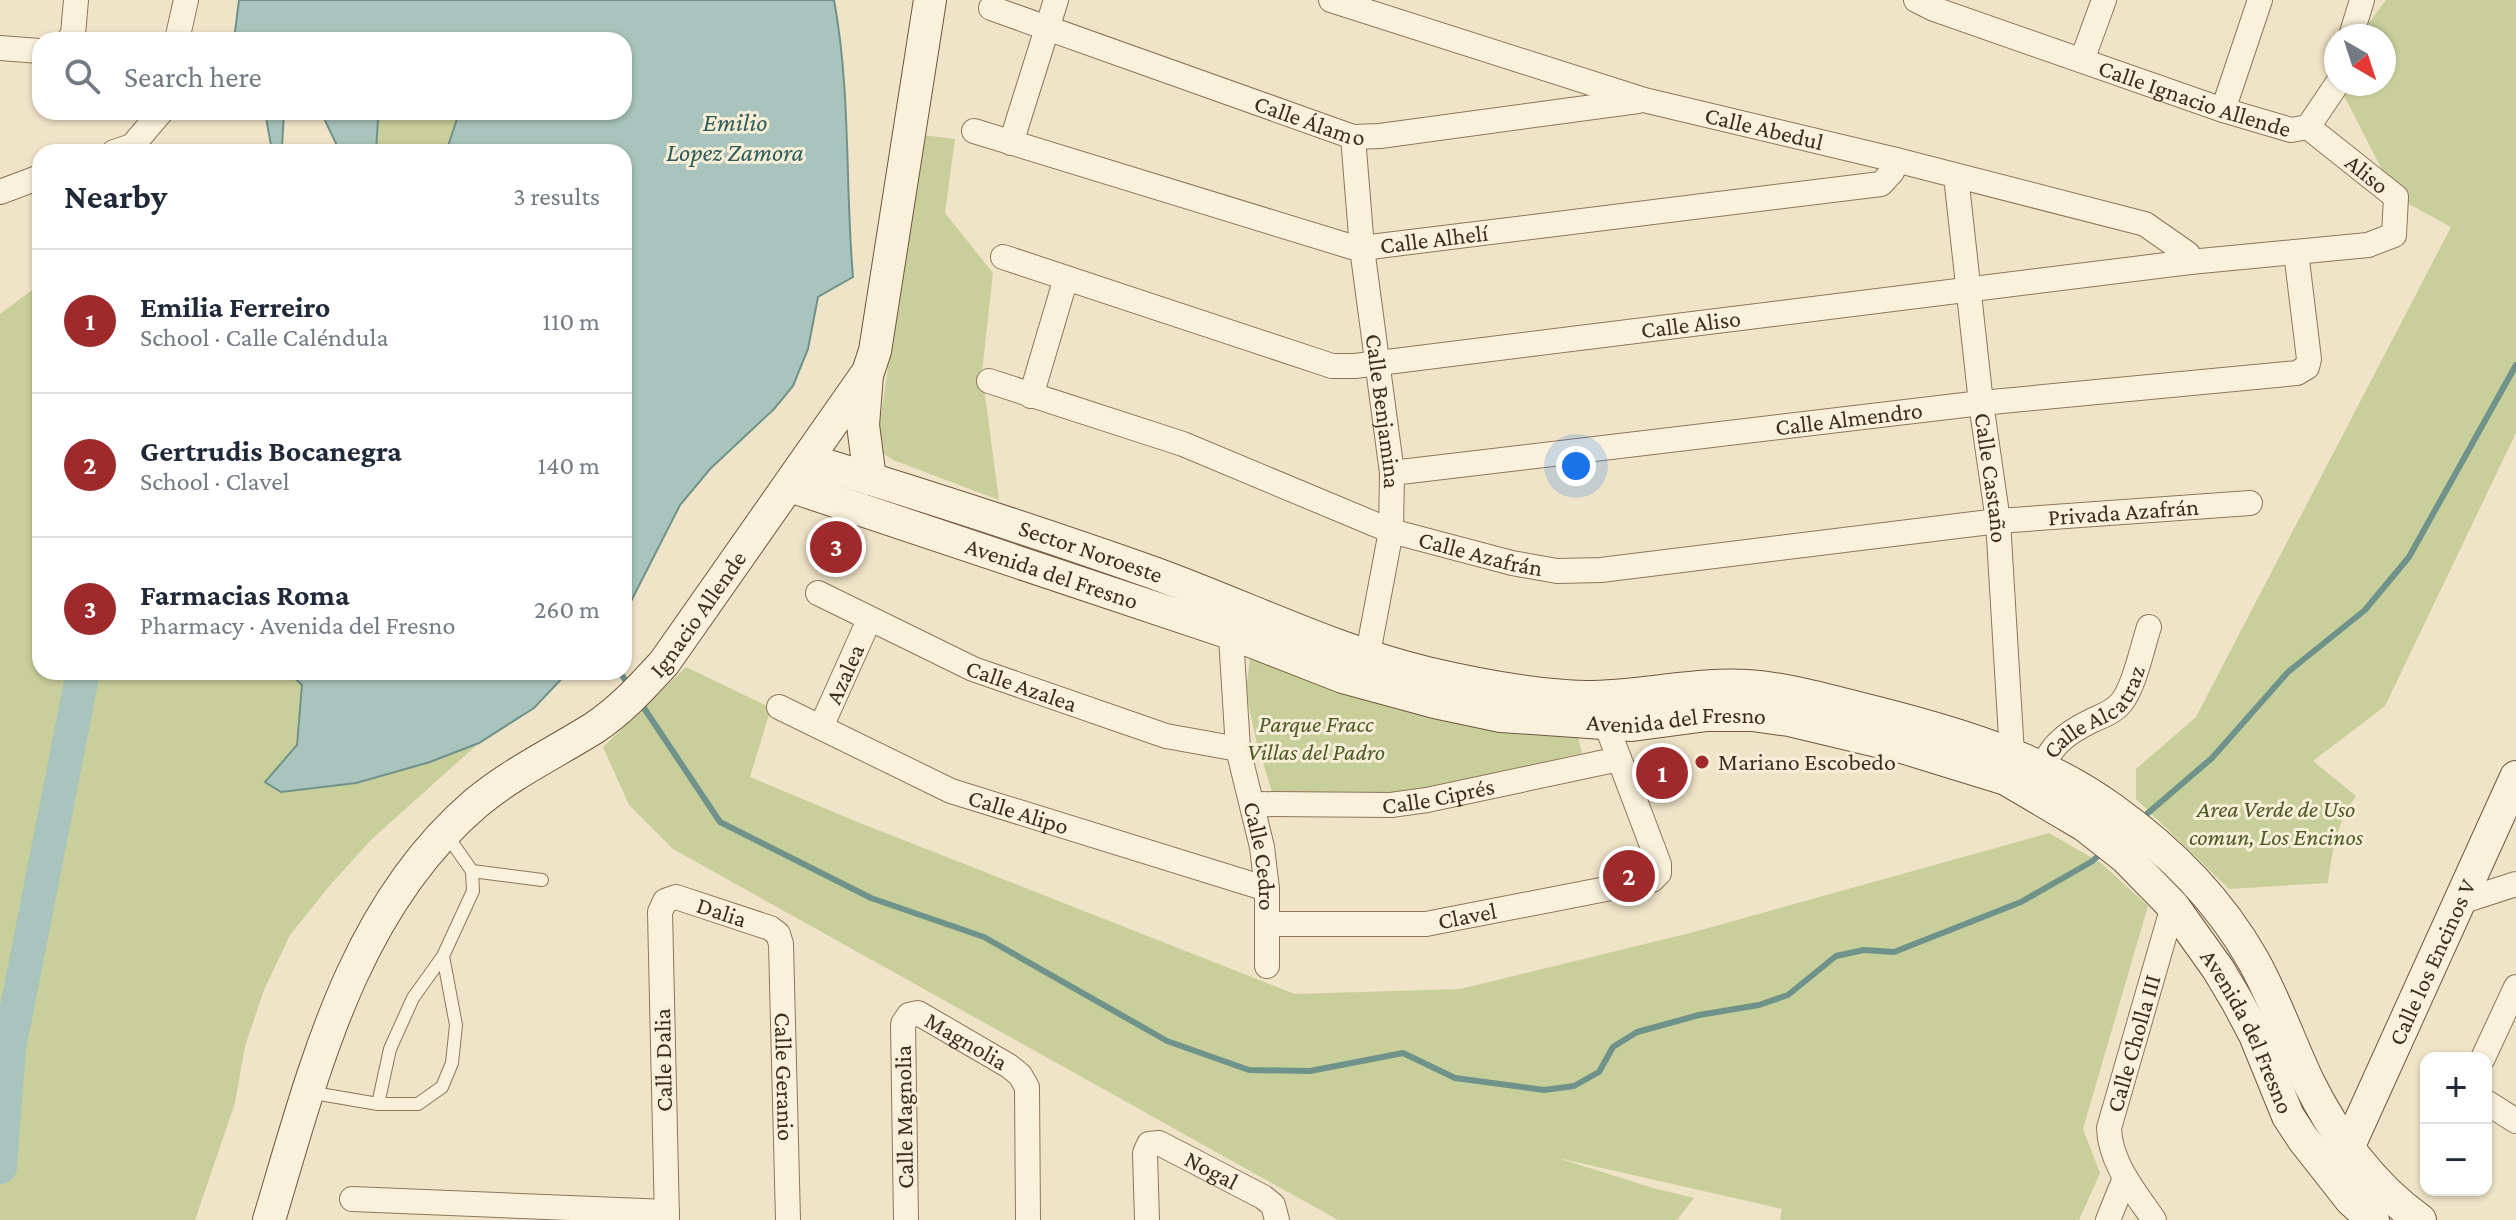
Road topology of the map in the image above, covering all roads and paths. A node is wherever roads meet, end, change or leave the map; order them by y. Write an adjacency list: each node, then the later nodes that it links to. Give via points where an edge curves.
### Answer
1 (76, 0): 13 (street)
2 (186, 0): 14 (street)
3 (930, 0): 39 (street, Ignacio Allende)
4 (1056, 0): 12 (street)
5 (1331, 0): 19 (street, Calle Abedul)
6 (2104, 0): 17 (street)
7 (2260, 0): 20 (street)
8 (2362, 0): 11 (street)
9 (1929, 3): 17 (street, Calle Ignacio Allende)
10 (991, 8): 12 (street, Calle Álamo)
11 (2355, 24)
12 (1048, 26): 24 (street, Calle Álamo); 25 (street)
13 (73, 32)
14 (179, 32)
15 (0, 48): 16 (street)
16 (32, 50)
17 (2082, 60): 20 (street, Calle Ignacio Allende)
18 (2329, 96): 22 (street)
19 (1644, 100): 24 (street, Calle Álamo); 27 (street, Calle Abedul)
20 (2223, 110): 22 (street, Calle Ignacio Allende, via 2291,130)
21 (154, 120): 26 (street)
22 (2308, 127): 31 (street, Aliso, via 2396,197)
23 (974, 131): 25 (street, Calle Alhelí)
24 (1353, 137): 32 (street, Calle Benjamina)
25 (1011, 143): 32 (street, Calle Alhelí)
26 (134, 144)
27 (1896, 160): 28 (street, Calle Abedul); 32 (street, Calle Alhelí, via 1881,184)
28 (1956, 176): 35 (street, Calle Abedul, via 2145,224 2188,254); 37 (street, Calle Castaño)
29 (32, 180): 30 (street)
30 (0, 192)
31 (2394, 235): 33 (street, Calle Aliso, via 2368,245)
32 (1362, 248): 38 (street, Calle Benjamina)
33 (2296, 252): 35 (street, Calle Aliso); 42 (street, Calle Almendro, via 2309,359 2297,373)
34 (1003, 257): 36 (street, Calle Aliso)
35 (2190, 262): 37 (street, Calle Aliso)
36 (1066, 278): 38 (street, Calle Aliso, via 1332,366); 41 (street)
37 (1968, 289): 38 (street, Calle Aliso); 42 (street, Calle Castaño)
38 (1378, 363): 44 (street, Calle Benjamina)
39 (868, 372): 43 (street, Ignacio Allende); 45 (street, via 863,425)
40 (989, 381): 41 (street, Calle Azafrán)
41 (1031, 396): 49 (street, Calle Azafrán, via 1183,444)
42 (1981, 403): 44 (street, Calle Almendro); 48 (street, Calle Castaño)
43 (809, 460): 45 (street, Sector Noroeste); 46 (street, Ignacio Allende)
44 (1392, 473): 49 (street, Calle Benjamina)
45 (870, 479): 51 (street, Sector Noroeste, via 1150,572)
46 (790, 486): 51 (street, Avenida del Fresno); 63 (street, Ignacio Allende, via 664,663 628,703 514,774)
47 (2250, 503): 48 (street, Privada Azafrán)
48 (1998, 521): 49 (street, Calle Azafrán, via 1557,571); 60 (street, Calle Castaño)
49 (1391, 531): 54 (street, Calle Benjamina)
50 (818, 593): 52 (street, Calle Azalea)
51 (1230, 618): 54 (street, Sector Noroeste, via 1295,631); 58 (street, Calle Cedro)
52 (869, 620): 57 (street, Azalea); 58 (street, Calle Azalea, via 973,669 1166,736)
53 (2149, 627): 60 (street, Calle Alcatraz, via 2121,704 2063,736)
54 (1365, 670): 56 (street, Avenida del Fresno, via 1501,716); 60 (street, Avenida del Fresno, via 1428,673 1590,697 1750,686 1904,719)
55 (779, 707): 57 (street, Calle Alipo)
56 (1606, 724): 59 (street); 60 (street, Avenida del Fresno, via 1752,715)
57 (821, 727): 68 (street, Calle Alipo, via 951,791)
58 (1238, 749): 62 (street, Calle Cedro)
59 (1619, 759): 62 (street, Calle Ciprés, via 1391,805); 72 (street, Clavel, via 1659,864 1652,880 1426,924)
60 (2023, 773): 64 (street, Avenida del Fresno, via 2101,819)
61 (2516, 777): 70 (street, Calle los Encinos V)
62 (1253, 804): 68 (street, Calle Cedro)
63 (446, 834): 65 (lane); 79 (street, Ignacio Allende, via 423,857 370,935)
64 (2153, 862): 71 (street, Avenida del Fresno); 83 (street, Avenida del Fresno, via 2204,891 2253,960 2309,1082)
65 (472, 871): 66 (lane); 74 (lane, via 473,891)
66 (542, 880)
67 (2516, 884): 70 (street)
68 (1267, 889): 72 (street, Calle Cedro)
69 (665, 901): 73 (street, Dalia, via 676,897); 87 (street, Calle Dalia, via 660,912)
70 (2460, 902): 83 (street, Calle los Encinos V)
71 (2173, 906): 84 (street, Calle Cholla III, via 2109,1128); 95 (street, Avenida del Fresno, via 2237,1001 2288,1116 2351,1200)
72 (1268, 924): 75 (street, Calle Cedro)
73 (778, 934): 89 (street, Calle Geranio)
74 (443, 956): 80 (lane, via 413,998 390,1049); 80 (lane, via 456,1025 452,1063 442,1087 418,1104)
75 (1267, 966)
76 (2516, 987): 78 (street)
77 (909, 1015): 90 (street, Calle Magnolia, via 903,1024); 91 (street, Magnolia, via 918,1013 1020,1075 1027,1087)
78 (2486, 1052)
79 (308, 1092): 80 (lane); 88 (street, Ignacio Allende)
80 (378, 1104)
81 (2492, 1106): 82 (street)
82 (2516, 1121)
83 (2348, 1148): 96 (street, Avenida del Fresno)
84 (2125, 1178): 93 (street); 94 (street, Calle Cholla III)
85 (352, 1199): 87 (street)
86 (1275, 1212): 92 (street, Nogal, via 1159,1143 1149,1144 1145,1153)
87 (667, 1216)
88 (269, 1220)
89 (788, 1220)
90 (906, 1220)
91 (1028, 1220)
92 (1147, 1220)
93 (2108, 1220)
94 (2154, 1220)
95 (2373, 1220)
96 (2420, 1220)

